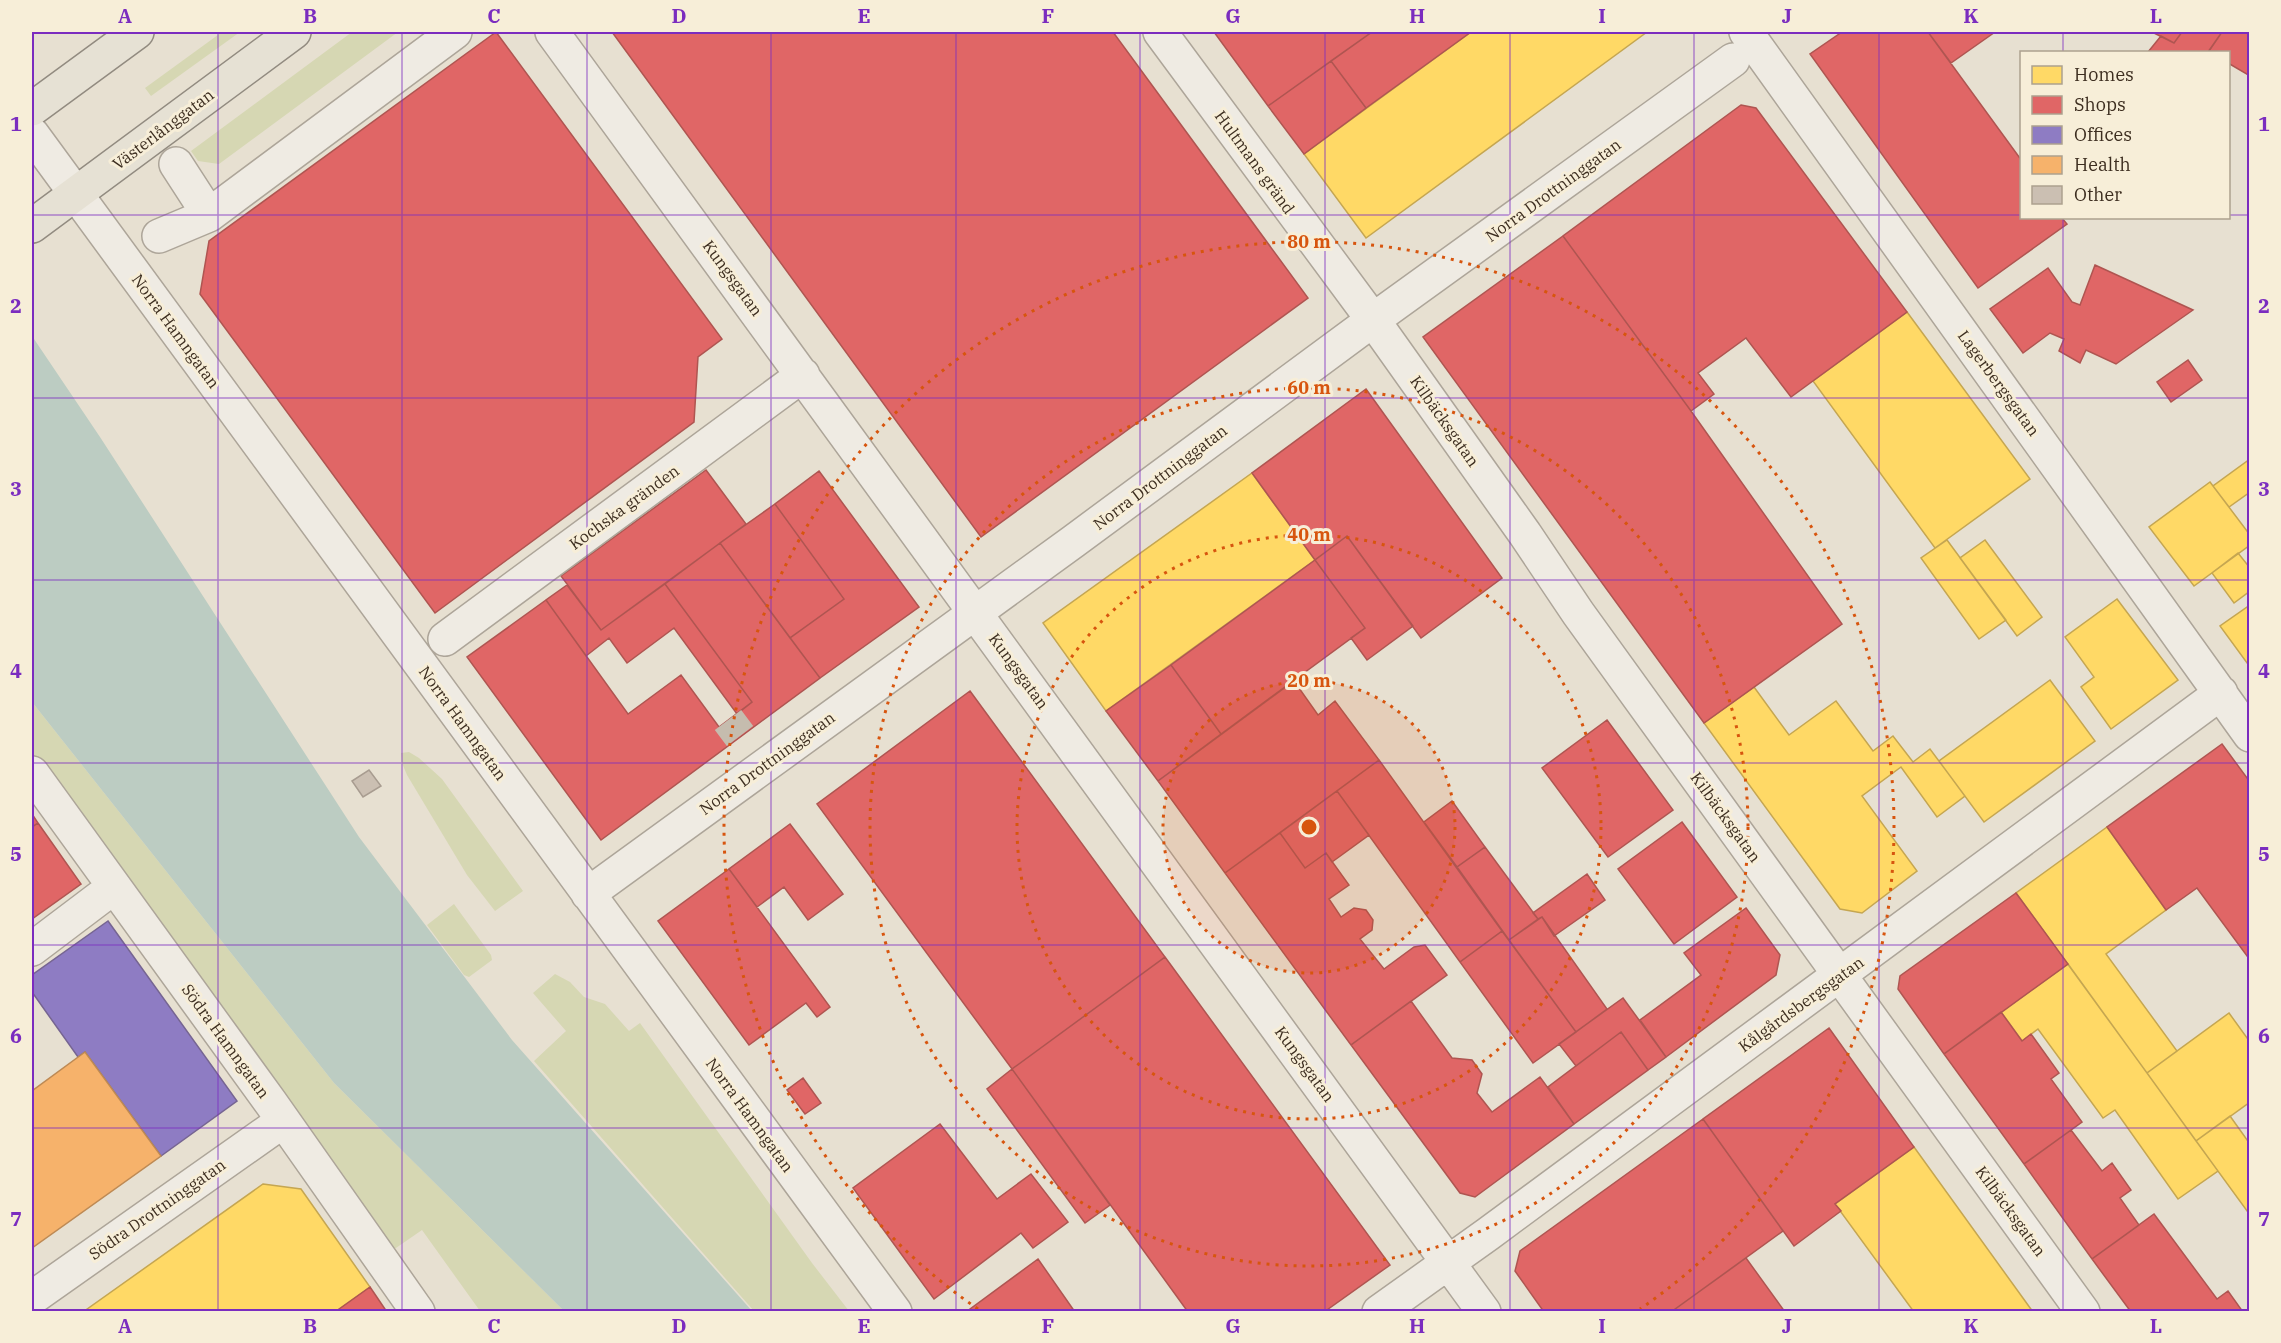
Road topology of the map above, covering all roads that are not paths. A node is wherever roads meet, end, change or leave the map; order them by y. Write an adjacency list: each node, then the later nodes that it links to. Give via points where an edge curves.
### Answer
1 (137, 32): 7 (main road)
2 (294, 32): 10 (main road, Västerlånggatan)
3 (455, 32): 11 (street)
4 (552, 32): 15 (street, Kungsgatan)
5 (1160, 32): 14 (street, Hultmans gränd)
6 (1751, 42): 14 (street, Norra Drottninggatan); 18 (street, Lagerbergsgatan)
7 (32, 109)
8 (32, 134): 10 (street, Norra Hamngatan)
9 (176, 164): 11 (street)
10 (76, 193): 12 (main road, Västerlånggatan); 22 (street, Norra Hamngatan)
11 (209, 215): 13 (street)
12 (32, 226)
13 (159, 236)
14 (1373, 320): 16 (street, Norra Drottninggatan); 24 (street, Kilbäcksgatan, via 1547,570)
15 (803, 375): 16 (street, Kungsgatan); 17 (street, Kochska gränden)
16 (976, 612): 22 (street, Norra Drottninggatan); 26 (street, Kungsgatan)
17 (444, 639)
18 (2221, 693): 19 (street, Lagerbergsgatan); 24 (street, Kålgårdsbergsgatan)
19 (2250, 735)
20 (32, 773): 21 (street, Södra Hamngatan)
21 (114, 887): 23 (street); 25 (street, Södra Hamngatan)
22 (588, 894): 29 (street, Norra Hamngatan)
23 (32, 949)
24 (1840, 974): 26 (street, Kålgårdsbergsgatan); 32 (street, Kilbäcksgatan)
25 (283, 1121): 27 (street, Södra Drottninggatan); 28 (street, Södra Hamngatan)
26 (1449, 1262): 30 (street, Kålgårdsbergsgatan); 31 (street, Kungsgatan)
27 (32, 1298)
28 (417, 1311)
29 (895, 1311)
30 (1378, 1311)
31 (1484, 1311)
32 (2083, 1311)

